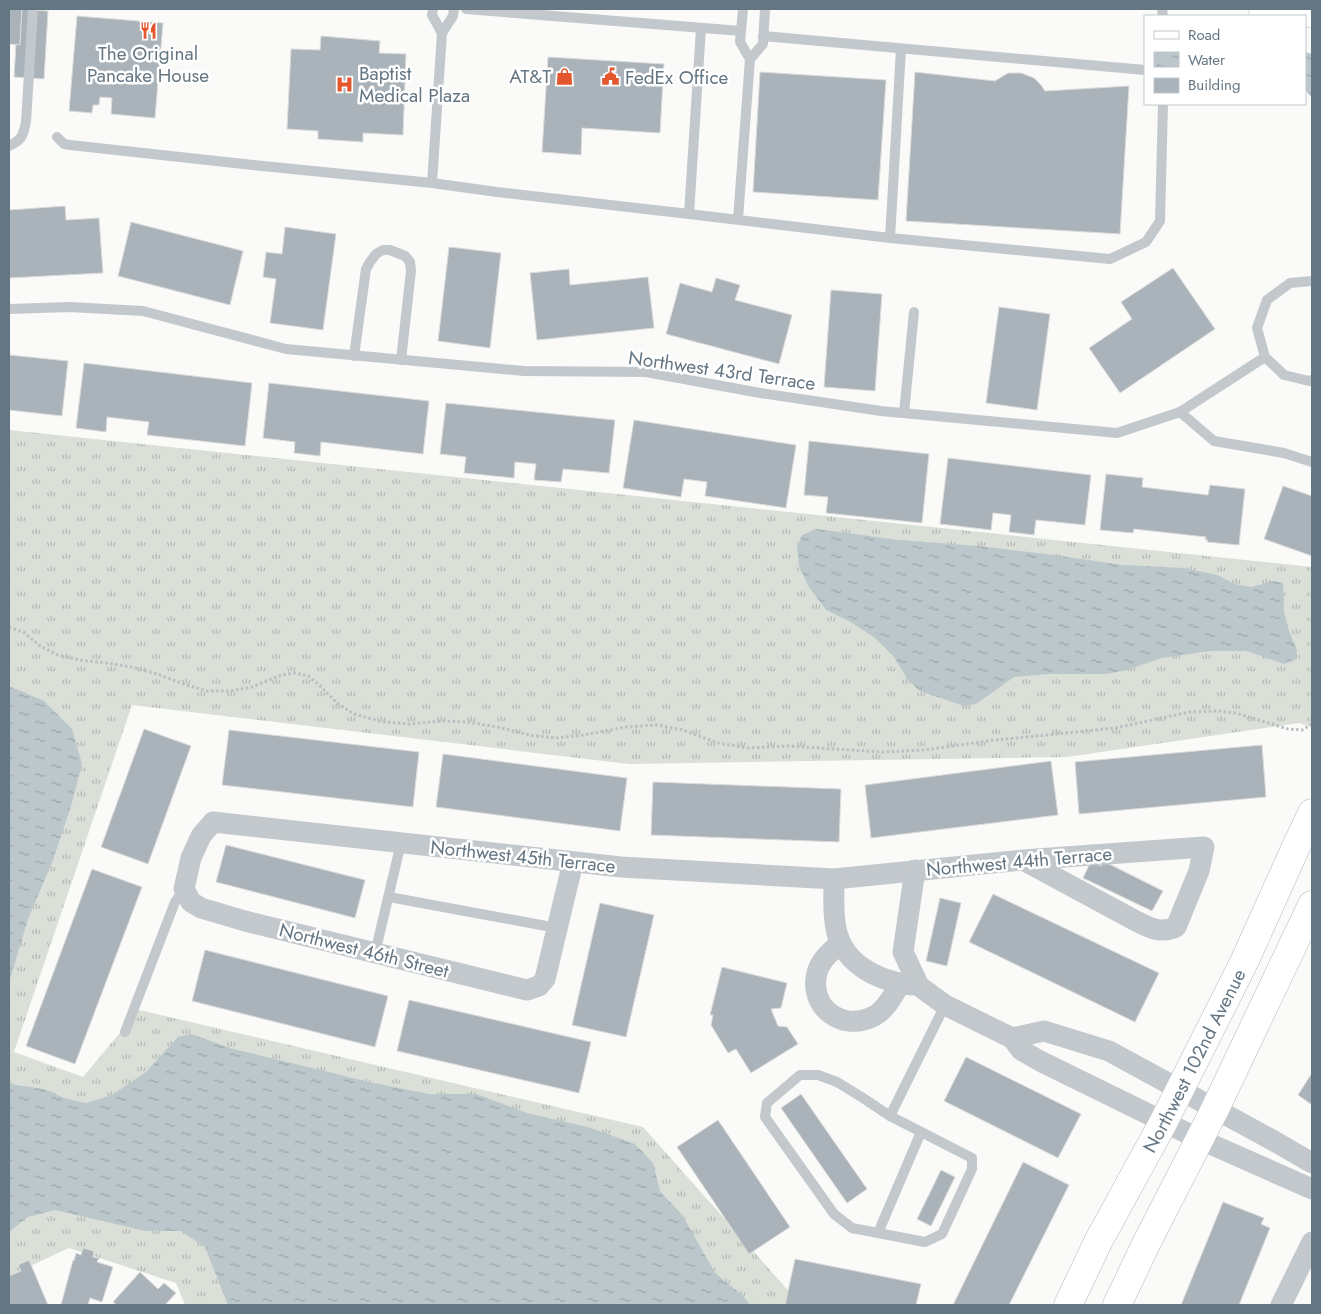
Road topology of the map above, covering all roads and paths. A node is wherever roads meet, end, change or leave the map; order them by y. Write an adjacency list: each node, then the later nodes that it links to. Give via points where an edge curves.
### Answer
1 (33, 9): 18 (lane, via 26,122 20,141)
2 (433, 9): 11 (lane, via 432,15)
3 (454, 9): 11 (lane)
4 (466, 9): 9 (lane)
5 (743, 9): 10 (lane)
6 (765, 9): 12 (lane)
7 (1263, 9): 8 (street)
8 (1312, 13)
9 (701, 28): 10 (lane); 20 (lane)
10 (741, 32): 14 (lane, via 740,42)
11 (442, 33): 19 (lane)
12 (763, 36): 13 (lane); 14 (lane, via 762,44)
13 (901, 49): 15 (lane); 22 (lane)
14 (750, 58): 21 (lane)
15 (1144, 70)
16 (1163, 105): 22 (lane, via 1160,221 1146,242 1110,259)
17 (57, 137): 19 (lane, via 70,145)
18 (9, 146)
19 (432, 183): 20 (lane)
20 (689, 214): 21 (lane)
21 (738, 219): 22 (lane)
22 (890, 238)
23 (1312, 281): 27 (lane, via 1290,283 1267,300 1257,328)
24 (9, 310): 26 (lane, Northwest 43rd Terrace, via 69,307 143,312 286,349)
25 (914, 312): 31 (lane)
26 (354, 356): 28 (lane, Northwest 43rd Terrace); 28 (lane, via 366,269 376,254 390,250 405,256 411,271)
27 (1265, 357): 29 (lane, via 1284,375); 30 (lane, Northwest 43rd Terrace)
28 (401, 360): 31 (lane, Northwest 43rd Terrace, via 524,371 646,372 760,393)
29 (1311, 381)
30 (1180, 412): 31 (lane, Northwest 43rd Terrace, via 1117,433); 32 (lane, via 1214,440 1284,453)
31 (904, 413)
32 (1312, 462)
33 (9, 627): 34 (path, via 58,654 136,668 207,691 245,689 295,673 308,676 354,714 379,721 409,724 468,722 556,738 657,725 683,730 718,743 748,748 788,746 882,752 1115,728 1190,712 1218,710 1288,729 1302,730)
34 (1312, 724)
35 (1312, 813): 51 (street, Northwest 102nd Avenue, via 1245,960)
36 (401, 843): 38 (street, Northwest 45th Terrace); 41 (street, Northwest 45th Terrace, via 213,822 201,836 191,858); 42 (lane)
37 (1023, 860): 37 (street, Northwest 44th Terrace, via 1204,847 1199,872 1176,927 1166,932 1136,922); 39 (street, Northwest 44th Terrace)
38 (573, 862): 40 (street, Northwest 45th Terrace); 44 (street)
39 (915, 870): 40 (street, Northwest 44th Terrace); 47 (street, via 903,952)
40 (834, 879): 45 (street, via 835,923)
41 (188, 896): 46 (street, Northwest 46th Street, via 201,908); 49 (lane, via 175,902)
42 (389, 897): 44 (lane); 46 (lane)
43 (1312, 905): 52 (street, Northwest 102nd Avenue)
44 (557, 928): 46 (street, Northwest 46th Street, via 545,979 539,986 527,990)
45 (840, 943): 47 (street, via 851,960 863,968 880,978); 47 (street, via 823,959 815,985 818,998 836,1018 849,1022 876,1016)
46 (375, 953)
47 (910, 985): 48 (street)
48 (945, 1004): 50 (street); 53 (lane)
49 (125, 1032)
50 (1012, 1038): 51 (street, via 1044,1031 1109,1051); 54 (street, via 1021,1050 1040,1061)
51 (1180, 1090): 52 (street); 54 (street, Northwest 102nd Avenue)
52 (1215, 1109): 56 (street, Northwest 102nd Avenue); 57 (street)
53 (890, 1116): 55 (lane); 59 (lane, via 837,1082 818,1075 800,1075 767,1103 765,1117 834,1214 852,1228)
54 (1163, 1122): 56 (street); 61 (street, Northwest 102nd Avenue)
55 (921, 1132): 59 (lane); 59 (lane, via 972,1158 972,1169 942,1234 926,1242)
56 (1199, 1140): 58 (street); 62 (street, Northwest 102nd Avenue)
57 (1312, 1163)
58 (1312, 1189)
59 (878, 1233)
60 (1312, 1242): 63 (street)
61 (1068, 1305)
62 (1117, 1305)
63 (1281, 1305)

